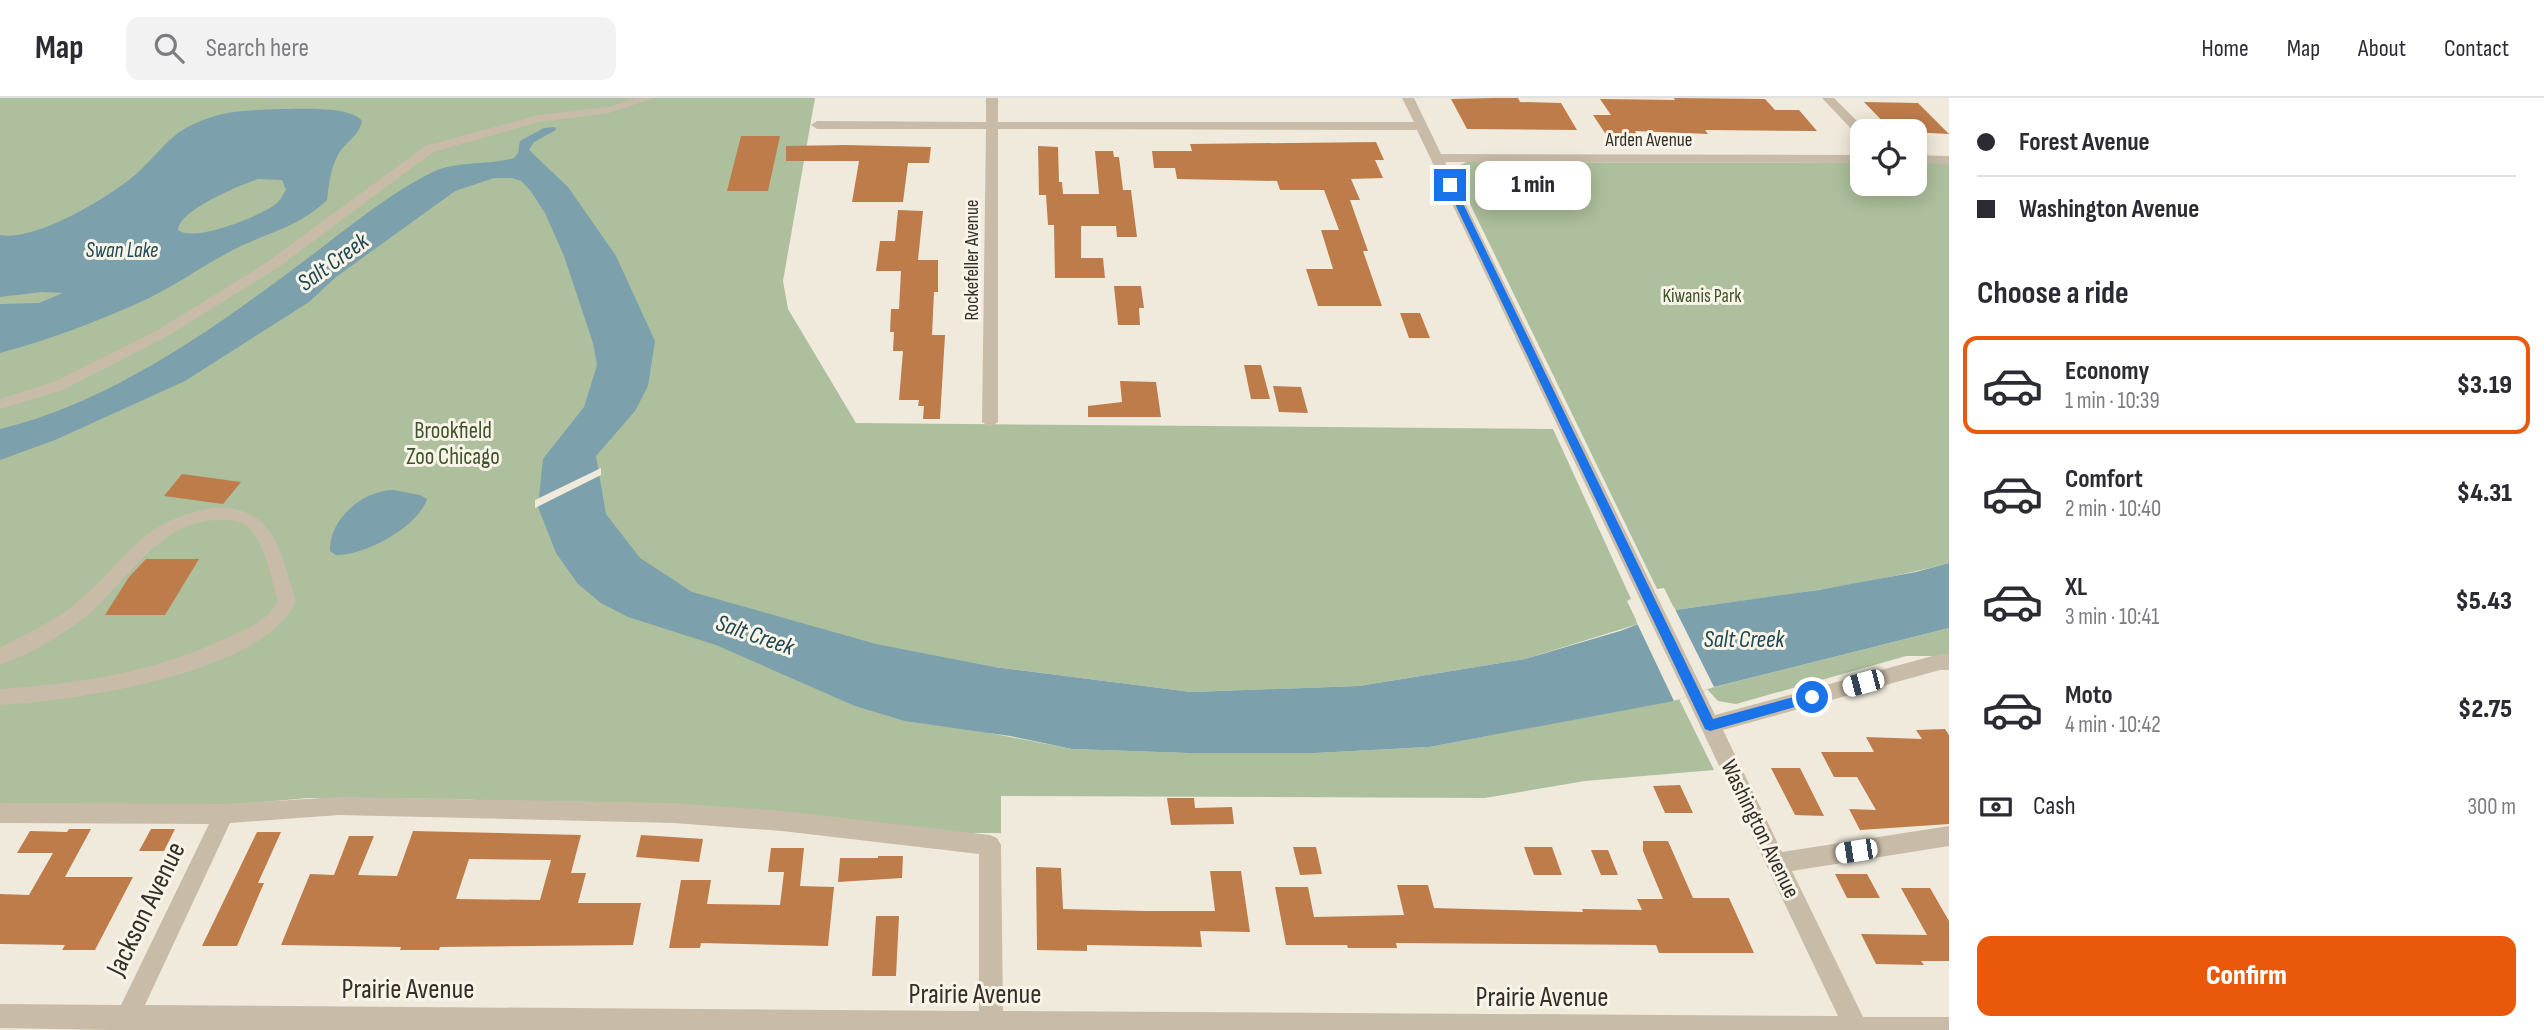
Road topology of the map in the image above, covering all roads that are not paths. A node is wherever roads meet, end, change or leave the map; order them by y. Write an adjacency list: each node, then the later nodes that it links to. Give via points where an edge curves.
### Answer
1 (648, 98): 13 (street, via 609,110 538,119 429,149 271,266 161,334 58,386)
2 (992, 98): 6 (street, Rockefeller Avenue)
3 (1408, 98): 8 (street, Washington Avenue)
4 (1828, 98): 5 (street)
5 (1850, 121)
6 (992, 124): 7 (street); 8 (street); 14 (street, Rockefeller Avenue)
7 (817, 125)
8 (1421, 126): 9 (street, Washington Avenue)
9 (1437, 158): 10 (street, Arden Avenue); 18 (street, Washington Avenue)
10 (1850, 159)
11 (1927, 159): 12 (street)
12 (1949, 160)
13 (0, 404)
14 (990, 422)
15 (0, 657): 17 (street, via 82,609 142,545 168,526 198,515 232,515 255,524 287,601 266,628 178,668 116,683)
16 (1949, 662): 18 (street)
17 (0, 697)
18 (1710, 725): 22 (street, Washington Avenue)
19 (0, 813): 20 (street)
20 (224, 814): 24 (street, Jackson Avenue); 27 (street, via 339,806 673,813 990,845)
21 (1949, 836): 22 (street)
22 (1777, 863): 28 (street, Washington Avenue)
23 (0, 1016): 24 (street, Prairie Avenue)
24 (125, 1023): 25 (street, Prairie Avenue)
25 (776, 1026): 27 (street, Prairie Avenue)
26 (1207, 1027): 27 (street, Prairie Avenue); 28 (street, Prairie Avenue)
27 (991, 1028)
28 (1857, 1029): 29 (street, Prairie Avenue)
29 (1949, 1029)

